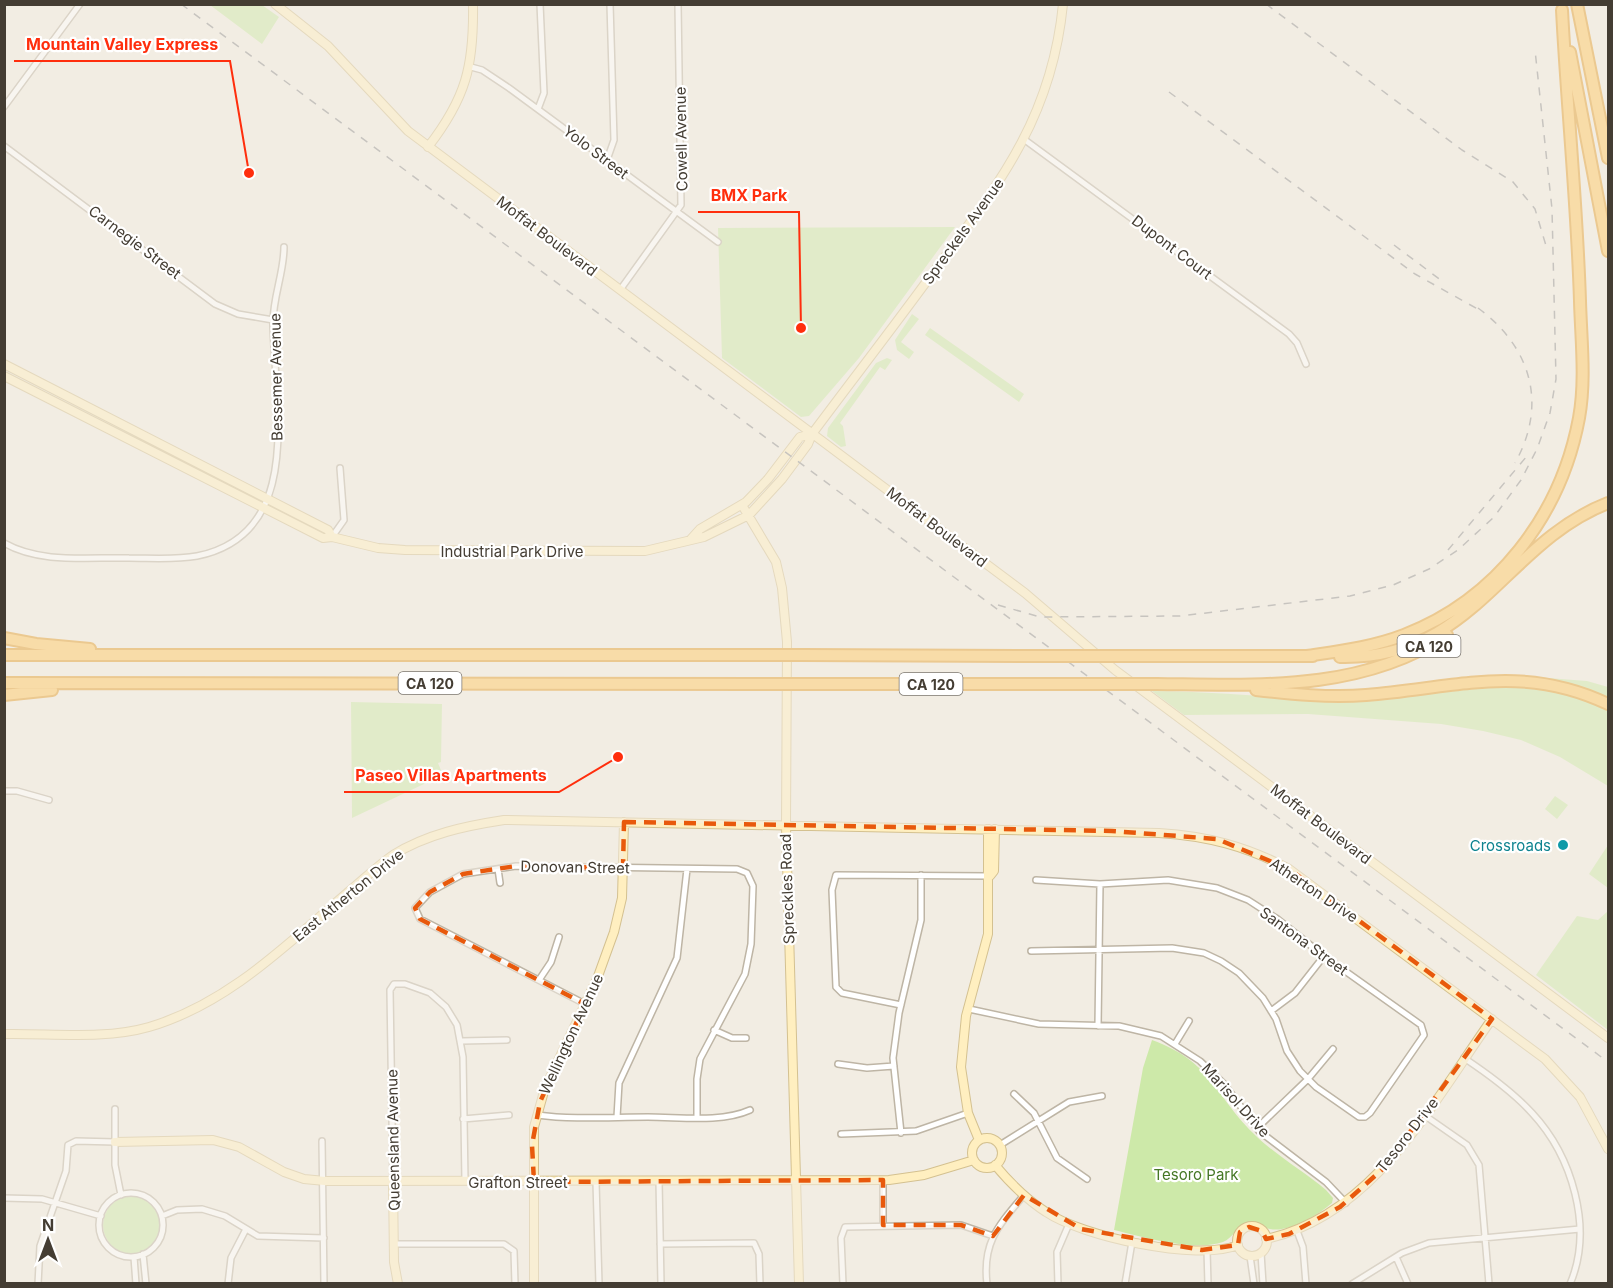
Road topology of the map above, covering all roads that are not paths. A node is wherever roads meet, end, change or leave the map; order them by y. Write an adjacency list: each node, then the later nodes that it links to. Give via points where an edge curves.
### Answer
1 (80, 4): 11 (street)
2 (275, 4): 15 (street, Moffat Boulevard, via 328,46 379,104)
3 (473, 4): 10 (street)
4 (540, 4): 12 (street, via 544,93)
5 (610, 4): 17 (street, via 614,140)
6 (678, 4): 18 (street, Cowell Avenue, via 683,191)
7 (1063, 4): 13 (street, Spreckels Avenue, via 1047,88)
8 (1577, 4): 16 (highway)
9 (1561, 7): 21 (highway); 42 (highway, CA 120, via 1576,202 1582,395 1572,448 1558,489 1520,551 1489,583 1459,606 1394,639)
10 (471, 67): 12 (street, Yolo Street, via 482,70); 15 (street, via 454,110)
11 (4, 107)
12 (538, 109): 17 (street, Yolo Street)
13 (1025, 140): 25 (street, Dupont Court, via 1289,334); 28 (street, Spreckels Avenue, via 993,192)
14 (4, 146): 23 (street, Carnegie Street, via 222,308)
15 (428, 147): 22 (street, Moffat Boulevard)
16 (1608, 158)
17 (607, 160): 18 (street, Yolo Street)
18 (678, 213): 19 (street, Yolo Street); 22 (street, Cowell Avenue)
19 (718, 242)
20 (284, 246): 23 (street, Bessemer Avenue)
21 (1608, 251)
22 (620, 290): 28 (street, Moffat Boulevard)
23 (273, 320): 30 (street, Bessemer Avenue, via 277,464)
24 (4, 364): 26 (street, Industrial Park Drive)
25 (1306, 364)
26 (14, 369): 27 (street, Industrial Park Drive); 30 (street, Industrial Park Drive)
27 (7, 377): 33 (street, Industrial Park Drive)
28 (812, 434): 32 (street, Industrial Park Drive, via 800,437); 35 (street, Industrial Park Drive, via 782,479); 76 (street, Moffat Boulevard, via 1025,593 1115,670)
29 (340, 468): 36 (street, via 344,520)
30 (269, 499): 33 (street, Bessemer Avenue); 36 (street, Industrial Park Drive, via 328,530)
31 (1608, 503): 42 (highway, via 1559,530 1468,613 1435,634 1379,654)
32 (742, 505): 35 (street, Spreckles Road); 37 (street, Industrial Park Drive, via 700,529)
33 (265, 507): 36 (street, Industrial Park Drive, via 324,538); 38 (street, Bessemer Avenue, via 231,543 194,556 38,556)
34 (1608, 508): 45 (highway, CA 120, via 1565,531 1477,613 1414,654 1373,670 1326,681)
35 (749, 515): 37 (street, Industrial Park Drive, via 721,531); 51 (street, Spreckles Road, via 776,562 782,588 787,642)
36 (332, 537): 37 (street, Industrial Park Drive, via 405,550 560,552 645,551)
37 (691, 539)
38 (4, 543)
39 (4, 638): 41 (highway)
40 (4, 655): 41 (highway, CA 120)
41 (129, 655): 42 (highway, CA 120, bridge)
42 (1307, 656)
43 (89, 683): 44 (highway, CA 120); 45 (highway, CA 120, bridge); 46 (highway)
44 (4, 684)
45 (1208, 685): 47 (highway, via 1363,695 1492,680 1526,680 1567,687)
46 (4, 695)
47 (1608, 704)
48 (4, 791): 49 (street)
49 (49, 800)
50 (624, 822): 51 (street, East Atherton Drive); 53 (street, Wellington Avenue); 74 (street, East Atherton Drive, via 504,820 464,826 423,839 392,856 242,981 196,1008 148,1027 117,1033)
51 (786, 826): 52 (street, Atherton Drive); 108 (street, Spreckles Road)
52 (992, 829): 57 (street, via 987,872); 70 (street, Atherton Drive, via 1159,833 1197,836 1240,846 1289,869)
53 (623, 868): 54 (street, Donovan Street); 55 (street, Donovan Street); 66 (street, Wellington Avenue, via 622,898 614,932)
54 (498, 869): 59 (street); 65 (street, Donovan Street, via 464,874 442,883 415,908 420,919)
55 (687, 869): 73 (street, Donovan Street, via 737,869 747,873 753,886 751,944 745,974); 93 (street, via 677,958 619,1083)
56 (921, 875): 57 (street); 67 (street, via 921,920); 67 (street, via 842,873 836,875 832,890 834,980 838,991)
57 (990, 876): 68 (street, via 988,934)
58 (1036, 880): 60 (street, Santona Street)
59 (500, 883)
60 (1100, 884): 63 (street); 64 (street, Santona Street, via 1168,880 1217,888 1248,900)
61 (559, 937): 65 (street)
62 (1031, 951): 63 (street)
63 (1099, 951): 69 (street, via 1172,948 1204,953 1239,973); 72 (street)
64 (1324, 956): 69 (street, via 1295,993); 84 (street, Santona Street, via 1423,1028 1424,1035 1365,1117 1359,1118)
65 (539, 980): 66 (street)
66 (585, 1004): 91 (street, Wellington Avenue, via 545,1088)
67 (901, 1005): 83 (street)
68 (969, 1009): 72 (street, Marisol Drive, via 1039,1024); 89 (street, via 961,1067)
69 (1271, 1011): 84 (street, via 1287,1051)
70 (1492, 1019): 81 (street, Tesoro Drive); 104 (street, Atherton Drive, via 1562,1075 1584,1103)
71 (1189, 1021): 79 (street)
72 (1098, 1026): 79 (street, Marisol Drive, via 1137,1029)
73 (714, 1030): 75 (street, via 732,1038); 94 (street, via 699,1064)
74 (4, 1034)
75 (746, 1038)
76 (1608, 1038)
77 (507, 1040): 78 (street)
78 (462, 1041): 95 (street); 113 (street, Queensland Avenue, via 454,1019 430,993 399,983 391,987)
79 (1174, 1044): 97 (street, Marisol Drive, via 1200,1060 1224,1083)
80 (1333, 1049): 84 (street)
81 (1464, 1058): 92 (street, Tesoro Drive); 125 (street, via 1514,1094 1545,1130 1570,1179)
82 (838, 1064): 83 (street)
83 (894, 1066): 98 (street)
84 (1308, 1079): 97 (street)
85 (1014, 1094): 96 (street)
86 (1101, 1096): 96 (street, via 1075,1100)
87 (116, 1109): 102 (street)
88 (750, 1110): 94 (street, via 729,1116)
89 (969, 1113): 98 (street); 100 (street)
90 (509, 1114): 95 (street)
91 (537, 1115): 93 (street); 114 (street, Wellington Avenue, via 532,1144)
92 (1424, 1115): 120 (street, Tesoro Drive, via 1385,1167); 129 (street, via 1458,1137 1474,1155 1482,1175)
93 (617, 1117): 94 (street)
94 (697, 1117)
95 (463, 1119): 111 (street)
96 (1039, 1121): 103 (street); 107 (street, via 1057,1158)
97 (1257, 1128): 120 (street, Marisol Drive, via 1326,1182)
98 (901, 1133): 99 (street)
99 (841, 1134)
100 (979, 1140): 103 (street, via 991,1138); 105 (street, via 972,1149)
101 (322, 1141): 110 (street)
102 (115, 1142): 110 (street, Grafton Street, via 213,1140 239,1148 284,1172); 116 (street); 119 (street, Grafton Street, via 76,1141 68,1145 66,1171)
103 (1000, 1145): 106 (street, via 1002,1156)
104 (1608, 1149)
105 (974, 1160): 106 (street, via 984,1167); 109 (street, Grafton Street, via 924,1175)
106 (995, 1166): 117 (street)
107 (1087, 1179)
108 (796, 1180): 109 (street, Grafton Street); 112 (street, Grafton Street); 153 (street, Spreckles Road)
109 (883, 1180): 124 (street)
110 (325, 1181): 113 (street, Grafton Street); 130 (street)
111 (465, 1181): 113 (street, Grafton Street); 114 (street, Grafton Street)
112 (659, 1181): 115 (street, Grafton Street); 134 (street)
113 (393, 1182): 133 (street, Queensland Avenue)
114 (534, 1182): 115 (street, Grafton Street); 149 (street, Wellington Avenue)
115 (596, 1182): 150 (street)
116 (121, 1195): 121 (street, via 108,1204); 122 (street, via 147,1198)
117 (1024, 1195): 123 (street, via 1046,1213); 128 (street)
118 (4, 1198): 119 (street)
119 (55, 1202): 121 (street); 142 (street, via 40,1246)
120 (1346, 1203): 127 (street, Tesoro Drive)
121 (101, 1216): 140 (street, via 101,1234 108,1247 122,1256)
122 (162, 1216): 126 (street, via 177,1210 202,1209 225,1216); 138 (street, via 158,1242)
123 (1069, 1224): 132 (street); 156 (street, via 1057,1252)
124 (884, 1225): 128 (street, via 961,1225); 154 (street, via 850,1225 842,1230)
125 (1580, 1229): 129 (street); 165 (street, via 1578,1265)
126 (245, 1231): 130 (street, via 274,1238); 145 (street, via 231,1258)
127 (1297, 1231): 131 (street, Tesoro Drive); 161 (street, via 1304,1247)
128 (993, 1236): 155 (street, via 986,1260)
129 (1486, 1237): 141 (street, via 1430,1243); 164 (street)
130 (324, 1238): 146 (street)
131 (1266, 1239): 135 (street, via 1262,1231 1249,1227 1240,1232); 137 (street)
132 (1132, 1242): 136 (street); 157 (street)
133 (395, 1244): 147 (street, Queensland Avenue); 148 (street, via 504,1244 514,1251)
134 (660, 1244): 151 (street); 152 (street, via 751,1242 758,1247)
135 (1238, 1245): 136 (street); 139 (street, via 1242,1253)
136 (1207, 1250): 158 (street)
137 (1261, 1253): 139 (street); 160 (street)
138 (143, 1254): 140 (street); 144 (street)
139 (1250, 1256): 159 (street)
140 (134, 1257): 143 (street)
141 (1396, 1257): 162 (street); 163 (street)
142 (38, 1284)
143 (136, 1284)
144 (146, 1284)
145 (228, 1284)
146 (324, 1284)
147 (398, 1284)
148 (515, 1284)
149 (534, 1284)
150 (599, 1284)
151 (661, 1284)
152 (760, 1284)
153 (799, 1284)
154 (843, 1284)
155 (987, 1284)
156 (1058, 1284)
157 (1125, 1284)
158 (1208, 1284)
159 (1254, 1284)
160 (1263, 1284)
161 (1306, 1284)
162 (1352, 1284)
163 (1408, 1284)
164 (1490, 1284)
165 (1570, 1284)

